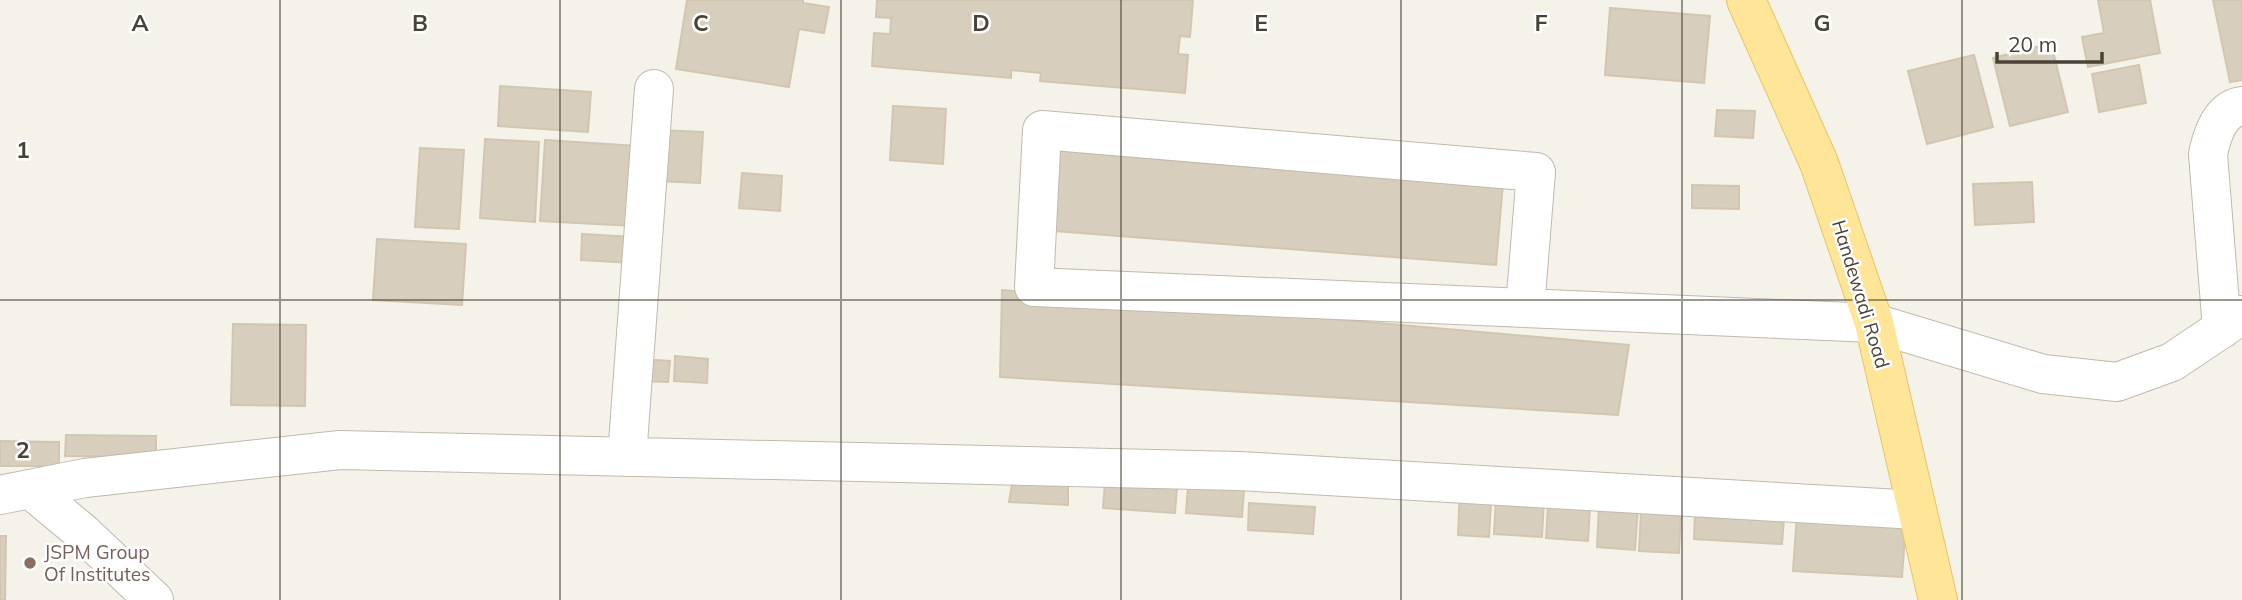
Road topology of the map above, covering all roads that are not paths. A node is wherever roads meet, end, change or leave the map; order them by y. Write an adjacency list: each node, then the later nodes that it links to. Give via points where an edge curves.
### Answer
1 (1746, 0): 6 (main road, Handewadi Road, via 1819,163)
2 (654, 89): 7 (street)
3 (2242, 106): 5 (street, via 2225,114 2212,133 2208,154)
4 (1525, 309): 4 (street, via 1536,172 1042,130 1034,287); 6 (street)
5 (2232, 322): 6 (street, via 2172,362 2117,382 2043,374)
6 (1874, 323): 9 (main road, Handewadi Road)
7 (627, 457): 8 (street, via 340,450 85,478); 9 (street, via 1239,471)
8 (15, 492): 10 (street, via 83,533)
9 (1917, 510): 11 (main road, Handewadi Road)
10 (153, 600)
11 (1938, 600)

